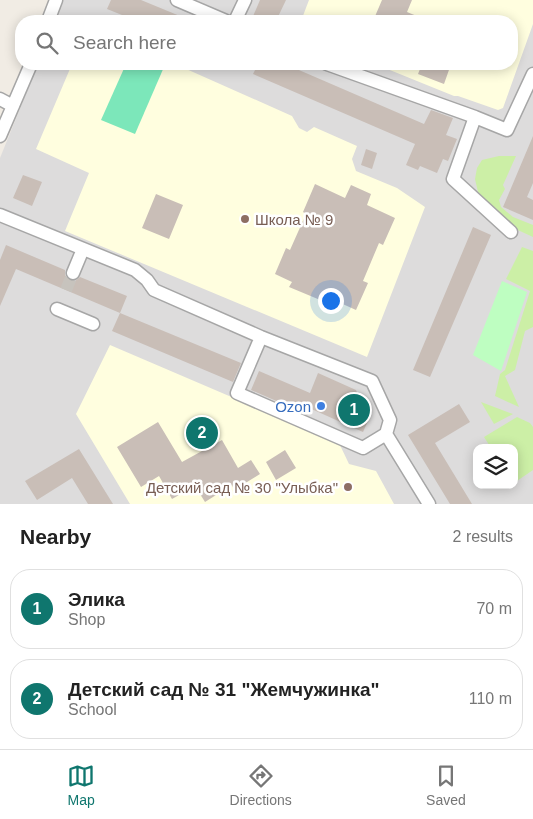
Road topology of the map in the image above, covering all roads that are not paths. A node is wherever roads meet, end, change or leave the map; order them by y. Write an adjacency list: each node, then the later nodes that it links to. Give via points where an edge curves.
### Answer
1 (56, 0): 4 (street)
2 (177, 0): 5 (street)
3 (245, 0): 6 (street)
4 (50, 15)
5 (212, 15)
6 (238, 15)
7 (28, 70): 11 (street)
8 (343, 70): 12 (street)
9 (533, 74): 12 (street, via 507,130)
10 (0, 99): 11 (street)
11 (13, 106): 13 (street)
12 (475, 117): 15 (street, via 453,179)
13 (0, 136)
14 (0, 215): 16 (street)
15 (512, 232)
16 (83, 249): 17 (street); 20 (street, via 134,270 154,290)
17 (73, 273)
18 (57, 309): 19 (street)
19 (93, 324)
20 (261, 337): 21 (street, via 372,381 390,420); 21 (street, via 237,393 363,448)
21 (386, 434): 22 (street)
22 (429, 504)

